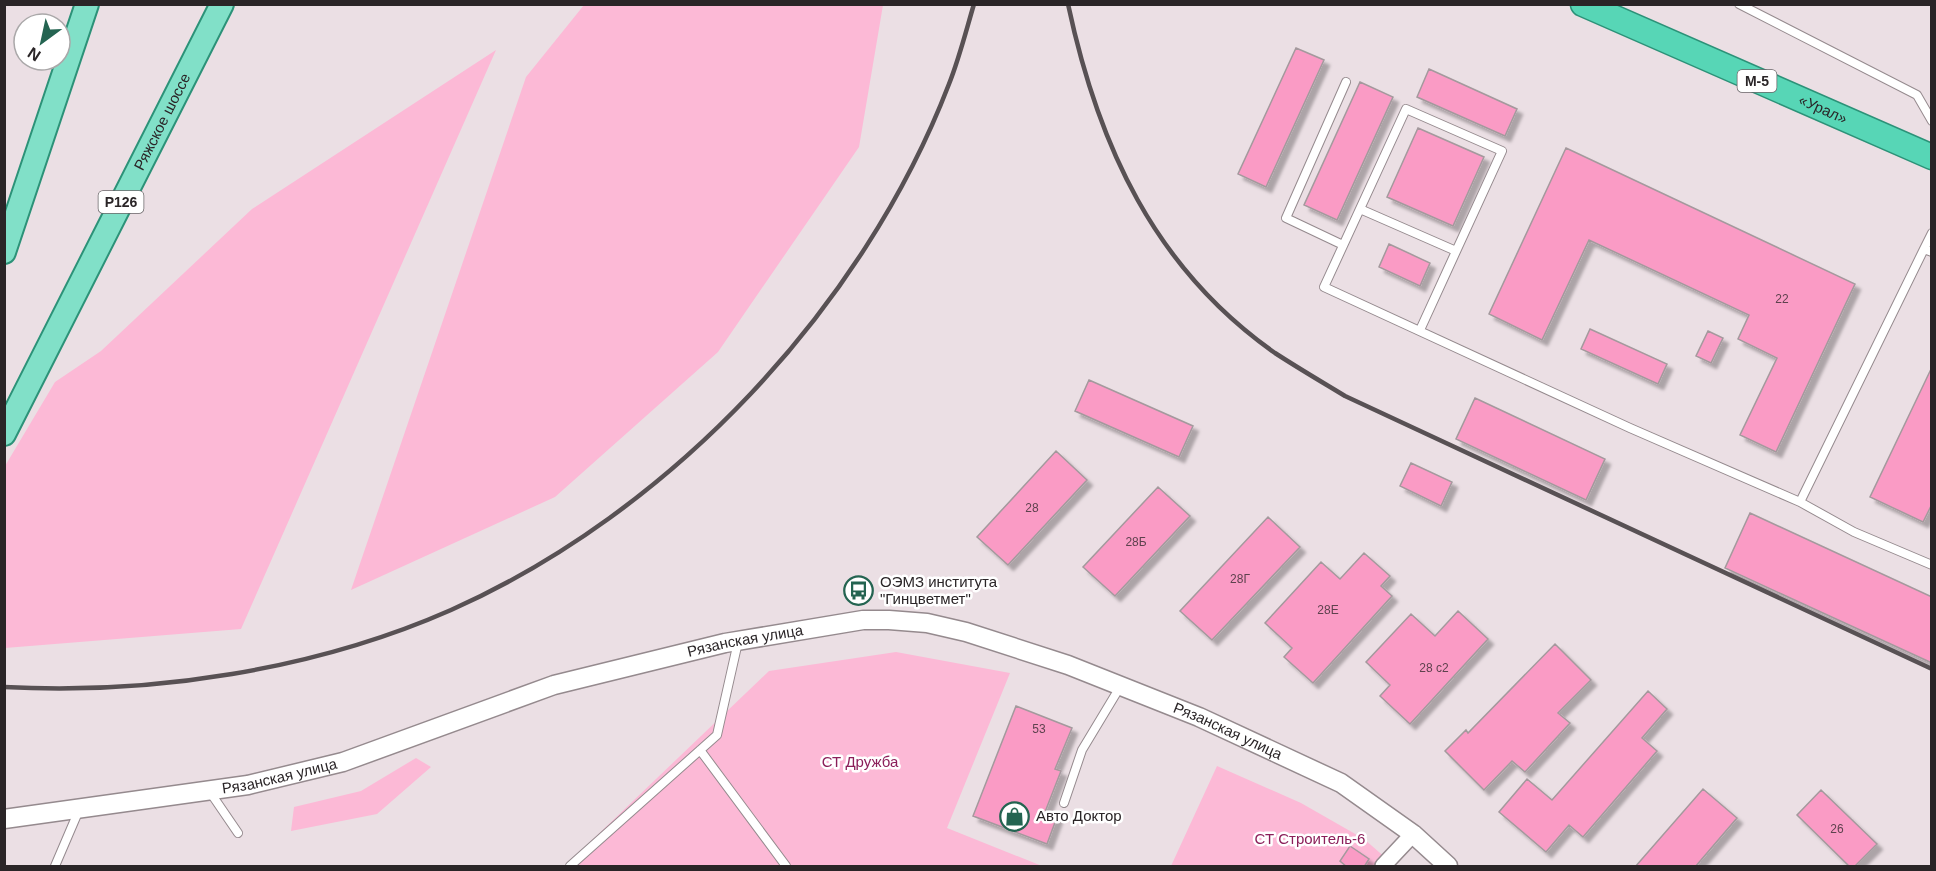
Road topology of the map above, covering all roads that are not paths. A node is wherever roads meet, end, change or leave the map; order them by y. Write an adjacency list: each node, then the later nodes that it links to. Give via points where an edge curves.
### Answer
1 (87, 4): 13 (main road)
2 (222, 4): 15 (main road, Ряжское шоссе / Р126)
3 (1583, 4): 7 (highway, «Урал» / М-5)
4 (1740, 4): 6 (lane, via 1917,95)
5 (1346, 82): 10 (lane, via 1286,218)
6 (1932, 121)
7 (1932, 158)
8 (1360, 208): 10 (lane); 12 (lane); 12 (lane, via 1406,109 1491,146 1502,151)
9 (1932, 233): 11 (lane)
10 (1343, 245): 14 (lane, via 1324,287)
11 (1928, 250): 18 (lane)
12 (1456, 251): 14 (lane)
13 (4, 252)
14 (1420, 330): 18 (lane, via 1620,424)
15 (21, 400): 16 (main road, Ряжское шоссе / Р126); 17 (main road, Ряжское шоссе)
16 (4, 423)
17 (4, 434)
18 (1800, 502): 19 (lane, via 1854,532)
19 (1932, 565)
20 (738, 641): 21 (street, Рязанская улица, via 863,620 927,623 1068,665); 22 (lane, via 717,735); 23 (street, Рязанская улица, via 554,686 343,762 248,785)
21 (1120, 686): 24 (lane, via 1082,750); 28 (street, Рязанская улица, via 1199,717 1341,783)
22 (700, 750): 29 (lane); 32 (lane)
23 (209, 790): 25 (street, Рязанская улица); 27 (lane)
24 (1064, 802)
25 (80, 808): 26 (street, Рязанская улица); 30 (lane)
26 (4, 819)
27 (238, 833)
28 (1413, 834): 33 (street); 34 (street, Рязанская улица)
29 (579, 864): 31 (lane)
30 (55, 867)
31 (570, 867)
32 (786, 867)
33 (1383, 867)
34 (1449, 867)

